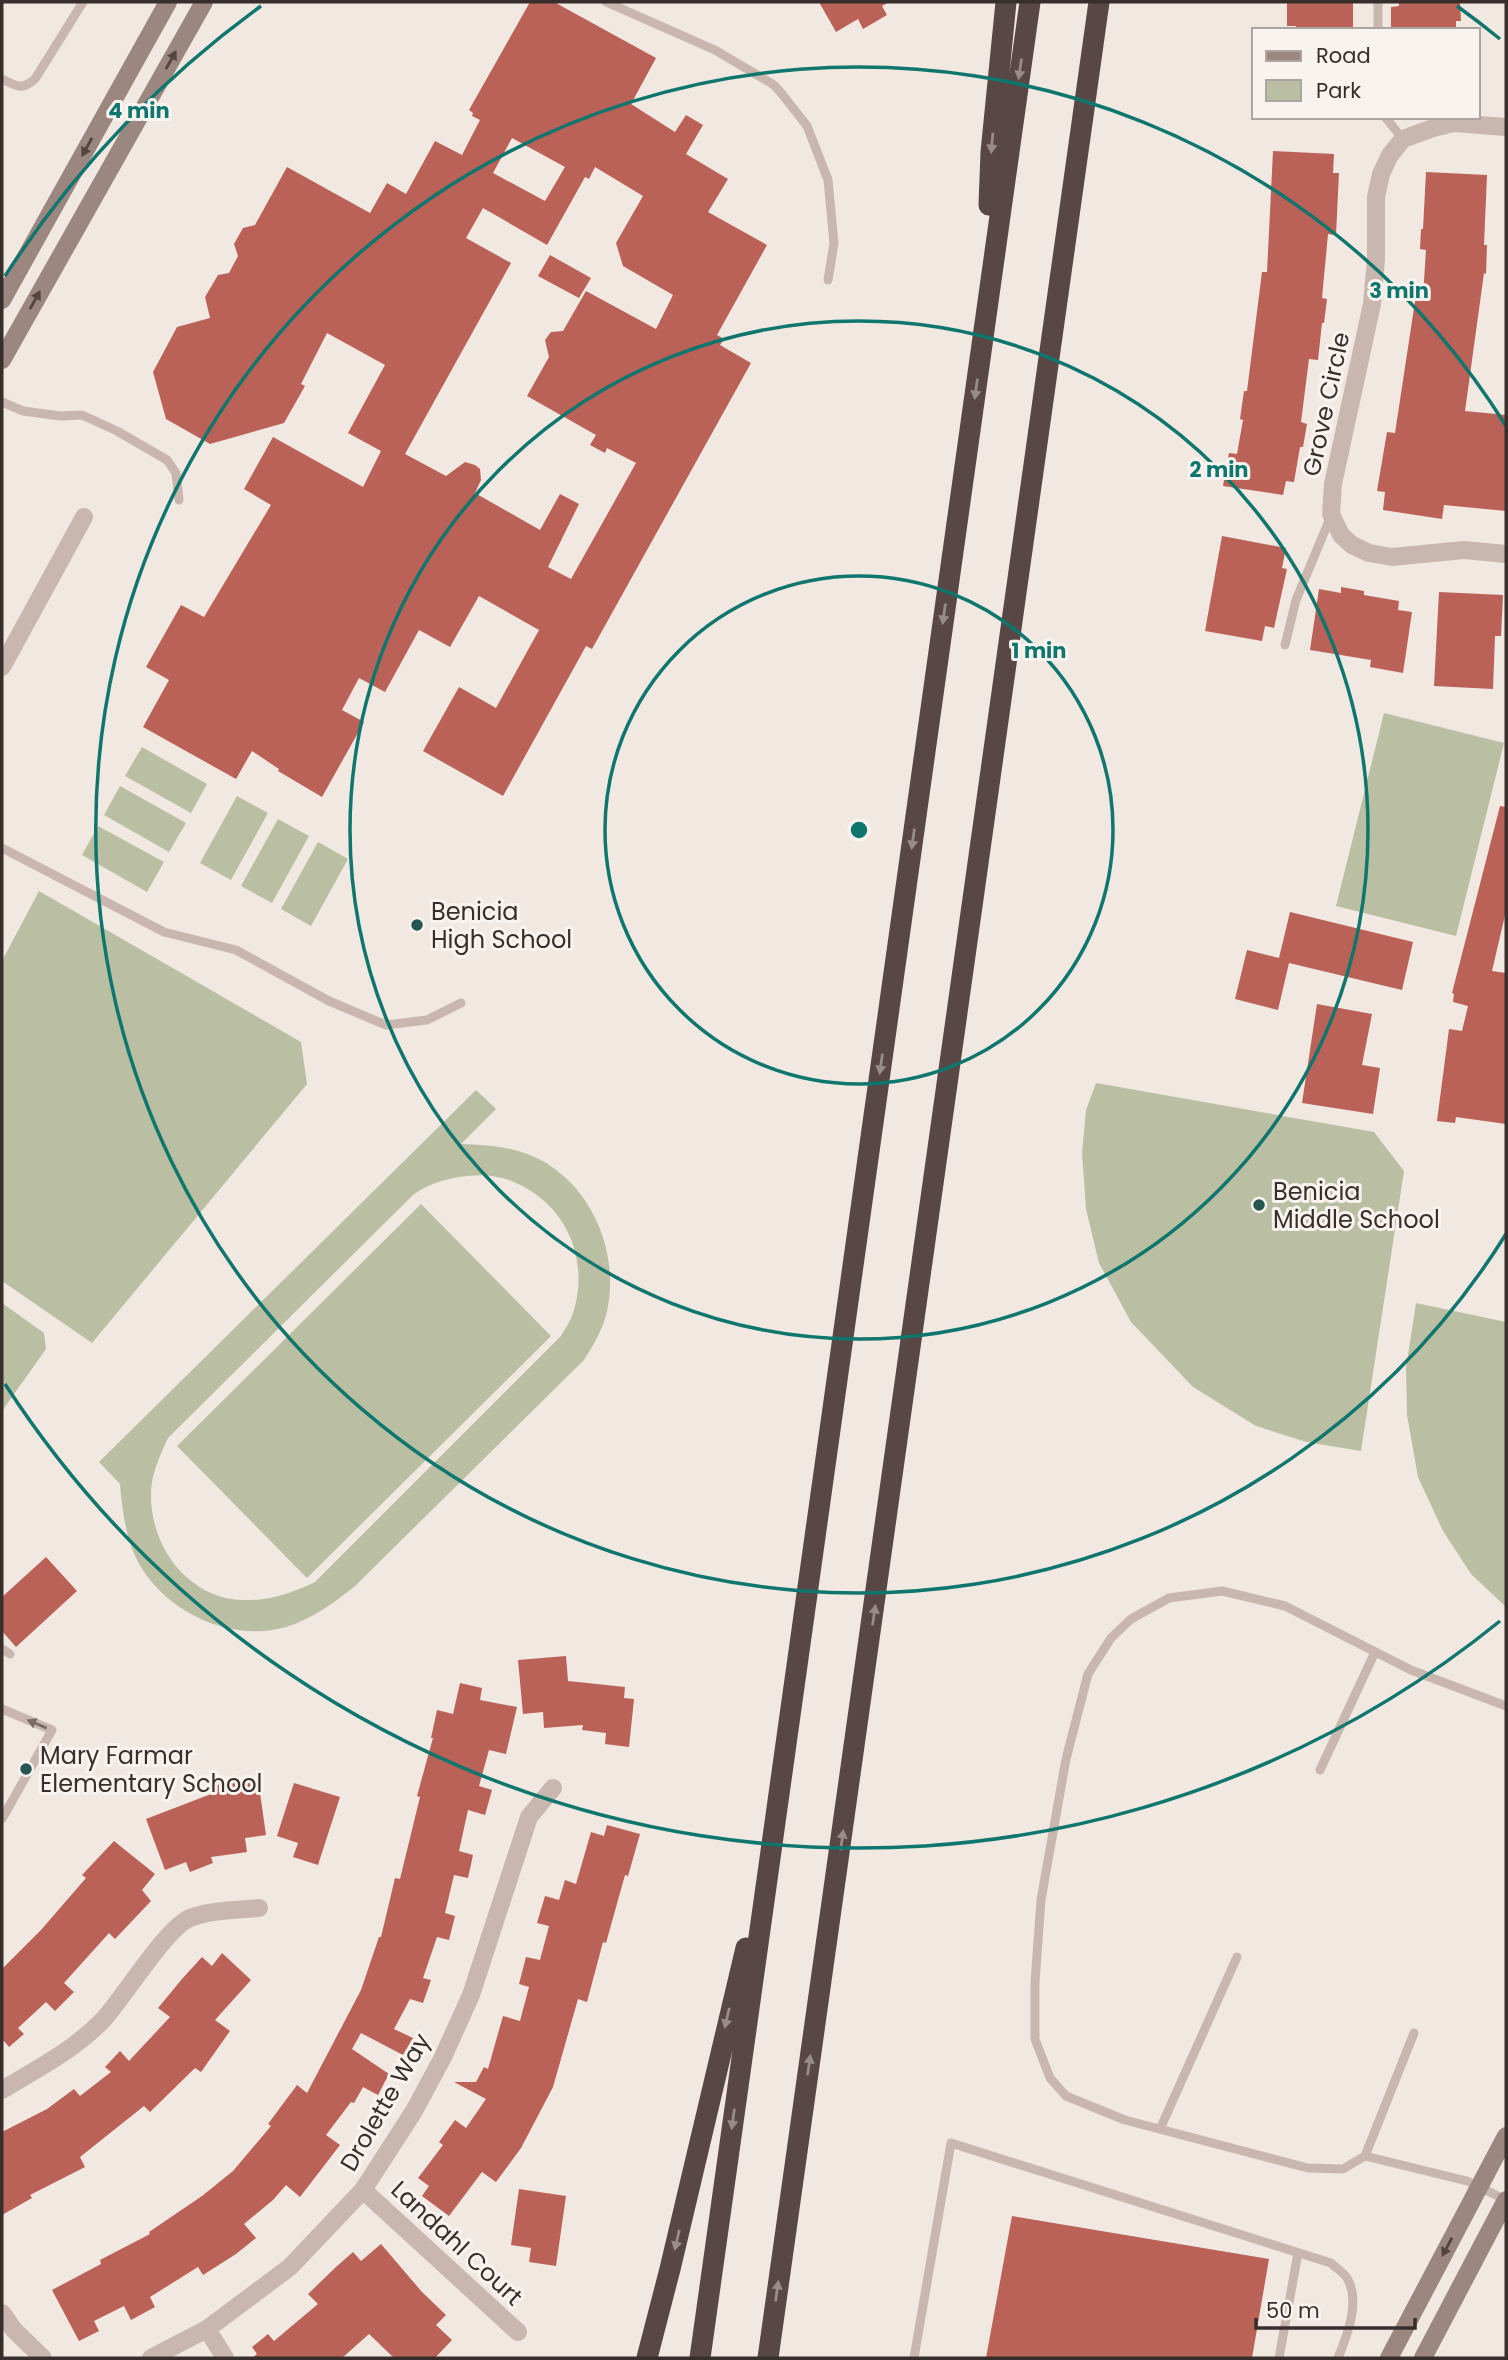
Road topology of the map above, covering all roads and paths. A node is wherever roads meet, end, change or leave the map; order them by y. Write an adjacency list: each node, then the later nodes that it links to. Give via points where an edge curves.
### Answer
1 (83, 2): 10 (lane, via 35,79 19,87)
2 (168, 2): 15 (main road, one-way to 15)
3 (204, 2): 17 (main road, one-way to 3)
4 (606, 2): 14 (lane, via 715,50 774,85 807,125 828,180 834,243)
5 (1006, 2): 16 (highway, one-way to 16, via 991,152)
6 (1030, 2): 16 (highway, one-way to 16)
7 (1099, 2): 53 (highway, one-way to 7)
8 (1378, 2): 9 (lane)
9 (1378, 28)
10 (2, 79)
11 (1387, 119): 13 (lane)
12 (1506, 127): 13 (street, via 1454,123)
13 (1403, 139): 20 (street, Grove Circle, via 1381,174 1376,197 1372,304 1333,484)
14 (828, 280)
15 (2, 300)
16 (986, 321): 33 (highway, one-way to 33)
17 (2, 360)
18 (2, 402): 19 (lane, via 23,411 82,415 117,431 166,460 176,473)
19 (179, 500)
20 (1331, 514): 22 (street, Grove Circle, via 1341,536 1352,545 1383,556 1450,550); 23 (lane, via 1296,600)
21 (83, 517): 24 (street)
22 (1506, 554)
23 (1285, 645)
24 (2, 667)
25 (2, 848): 26 (lane, via 164,932 236,950 386,1025 426,1020)
26 (461, 1003)
27 (1375, 1652): 28 (lane); 30 (lane); 38 (lane, via 1285,1606 1222,1591 1170,1598 1132,1619 1111,1638 1088,1674 1066,1759 1041,1900 1035,2039 1050,2078 1066,2096)
28 (1506, 1706)
29 (2, 1709): 32 (lane, one-way to 29, via 52,1730)
30 (1320, 1770)
31 (553, 1788): 42 (street, Drolette Way, via 529,1817 471,1996 443,2057)
32 (2, 1819)
33 (769, 1858): 51 (highway, one-way to 51); 52 (highway, one-way to 52)
34 (259, 1908): 37 (street, via 188,1919 173,1930 104,2019 74,2046)
35 (1237, 1956): 38 (lane)
36 (1414, 2033): 40 (lane)
37 (2, 2090)
38 (1160, 2129): 40 (lane, via 1308,2168 1343,2169)
39 (1506, 2136): 41 (main road)
40 (1365, 2156): 41 (lane)
41 (1479, 2187): 43 (lane); 57 (main road, one-way to 57)
42 (363, 2190): 46 (street, Drolette Way, via 290,2267); 47 (street, Landahl Court)
43 (1506, 2200): 58 (main road)
44 (1298, 2253): 54 (lane, via 951,2143); 55 (lane); 56 (lane, via 1331,2263 1347,2277 1354,2297)
45 (2, 2313): 48 (street)
46 (207, 2329): 49 (street, Drolette Way); 50 (street)
47 (518, 2332)
48 (43, 2358)
49 (151, 2358)
50 (225, 2358)
51 (647, 2358)
52 (699, 2358)
53 (768, 2358)
54 (915, 2358)
55 (1279, 2358)
56 (1338, 2358)
57 (1388, 2358)
58 (1423, 2358)

